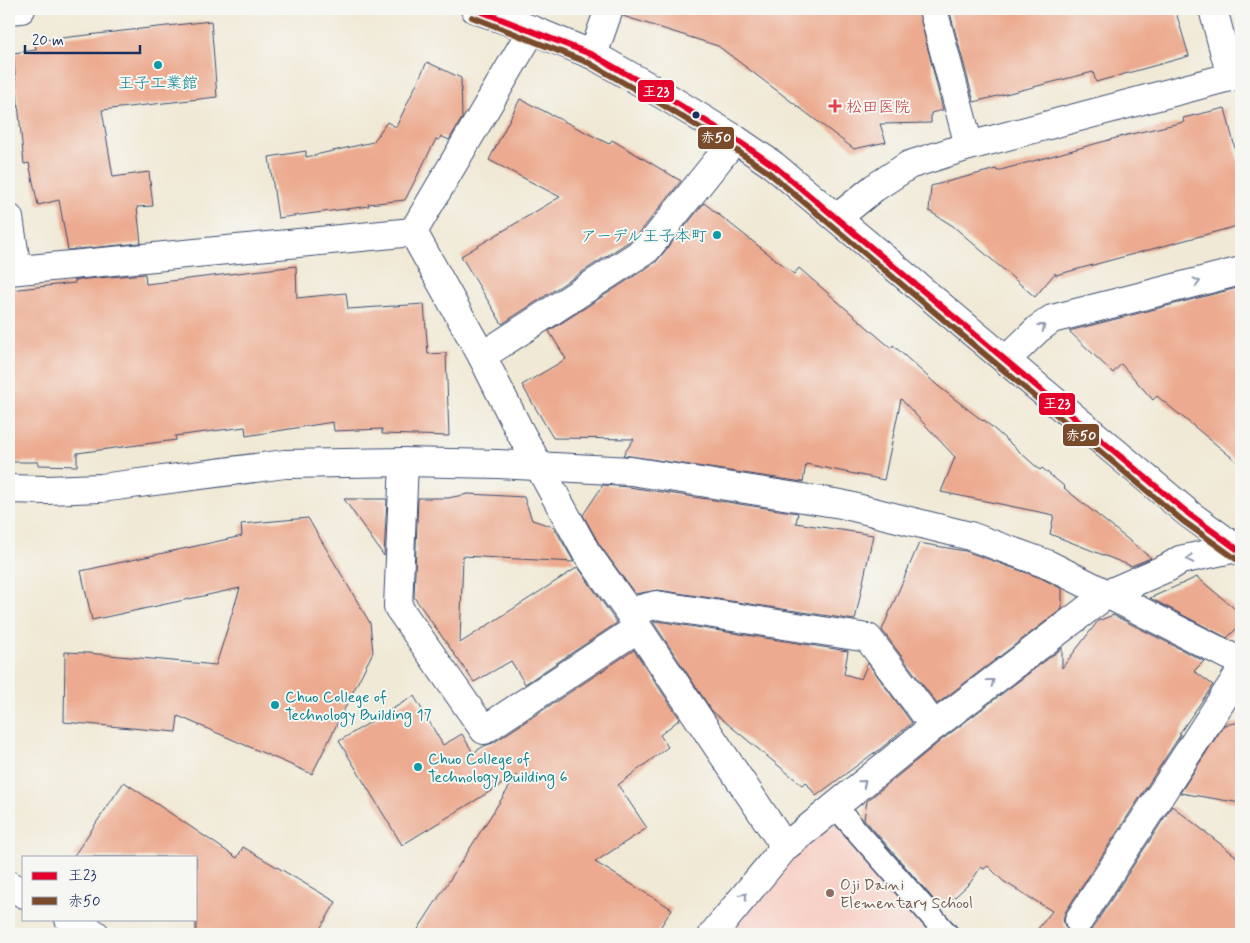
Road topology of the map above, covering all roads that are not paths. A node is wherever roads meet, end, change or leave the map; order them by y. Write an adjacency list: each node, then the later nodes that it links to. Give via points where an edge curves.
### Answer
1 (21, 9): 6 (street)
2 (475, 9): 7 (street)
3 (609, 9): 8 (street)
4 (933, 9): 11 (street)
5 (1213, 9): 9 (street)
6 (9, 10)
7 (532, 30): 8 (street); 14 (street)
8 (593, 55): 10 (street)
9 (1236, 76): 11 (street)
10 (735, 139): 13 (street, via 773,165); 17 (street, via 647,249)
11 (969, 146): 13 (street, via 909,164)
12 (9, 218): 15 (street)
13 (837, 218): 18 (street)
14 (413, 232): 15 (street); 17 (street)
15 (13, 270)
16 (1241, 271): 18 (street, one-way to 16, via 1052,320)
17 (482, 356): 20 (street)
18 (1006, 360): 22 (street, via 1189,514)
19 (404, 462): 20 (street); 21 (street, via 285,464 101,488); 24 (street, via 398,607 484,730)
20 (539, 466): 23 (street, via 631,471 841,504 970,536 1047,564); 24 (street, via 586,552)
21 (9, 489)
22 (1240, 550): 23 (street, one-way to 23, via 1180,560)
23 (1107, 594): 25 (street); 27 (street, one-way to 23)
24 (633, 620): 27 (street, via 656,605 868,638); 29 (street)
25 (1241, 662)
26 (1241, 671): 33 (street)
27 (934, 726): 28 (street, one-way to 27)
28 (835, 806): 29 (street); 36 (lane)
29 (785, 847): 35 (street, one-way to 29)
30 (9, 885): 31 (street)
31 (22, 893)
32 (71, 920): 34 (street)
33 (1078, 920)
34 (95, 934)
35 (713, 934)
36 (947, 934)

